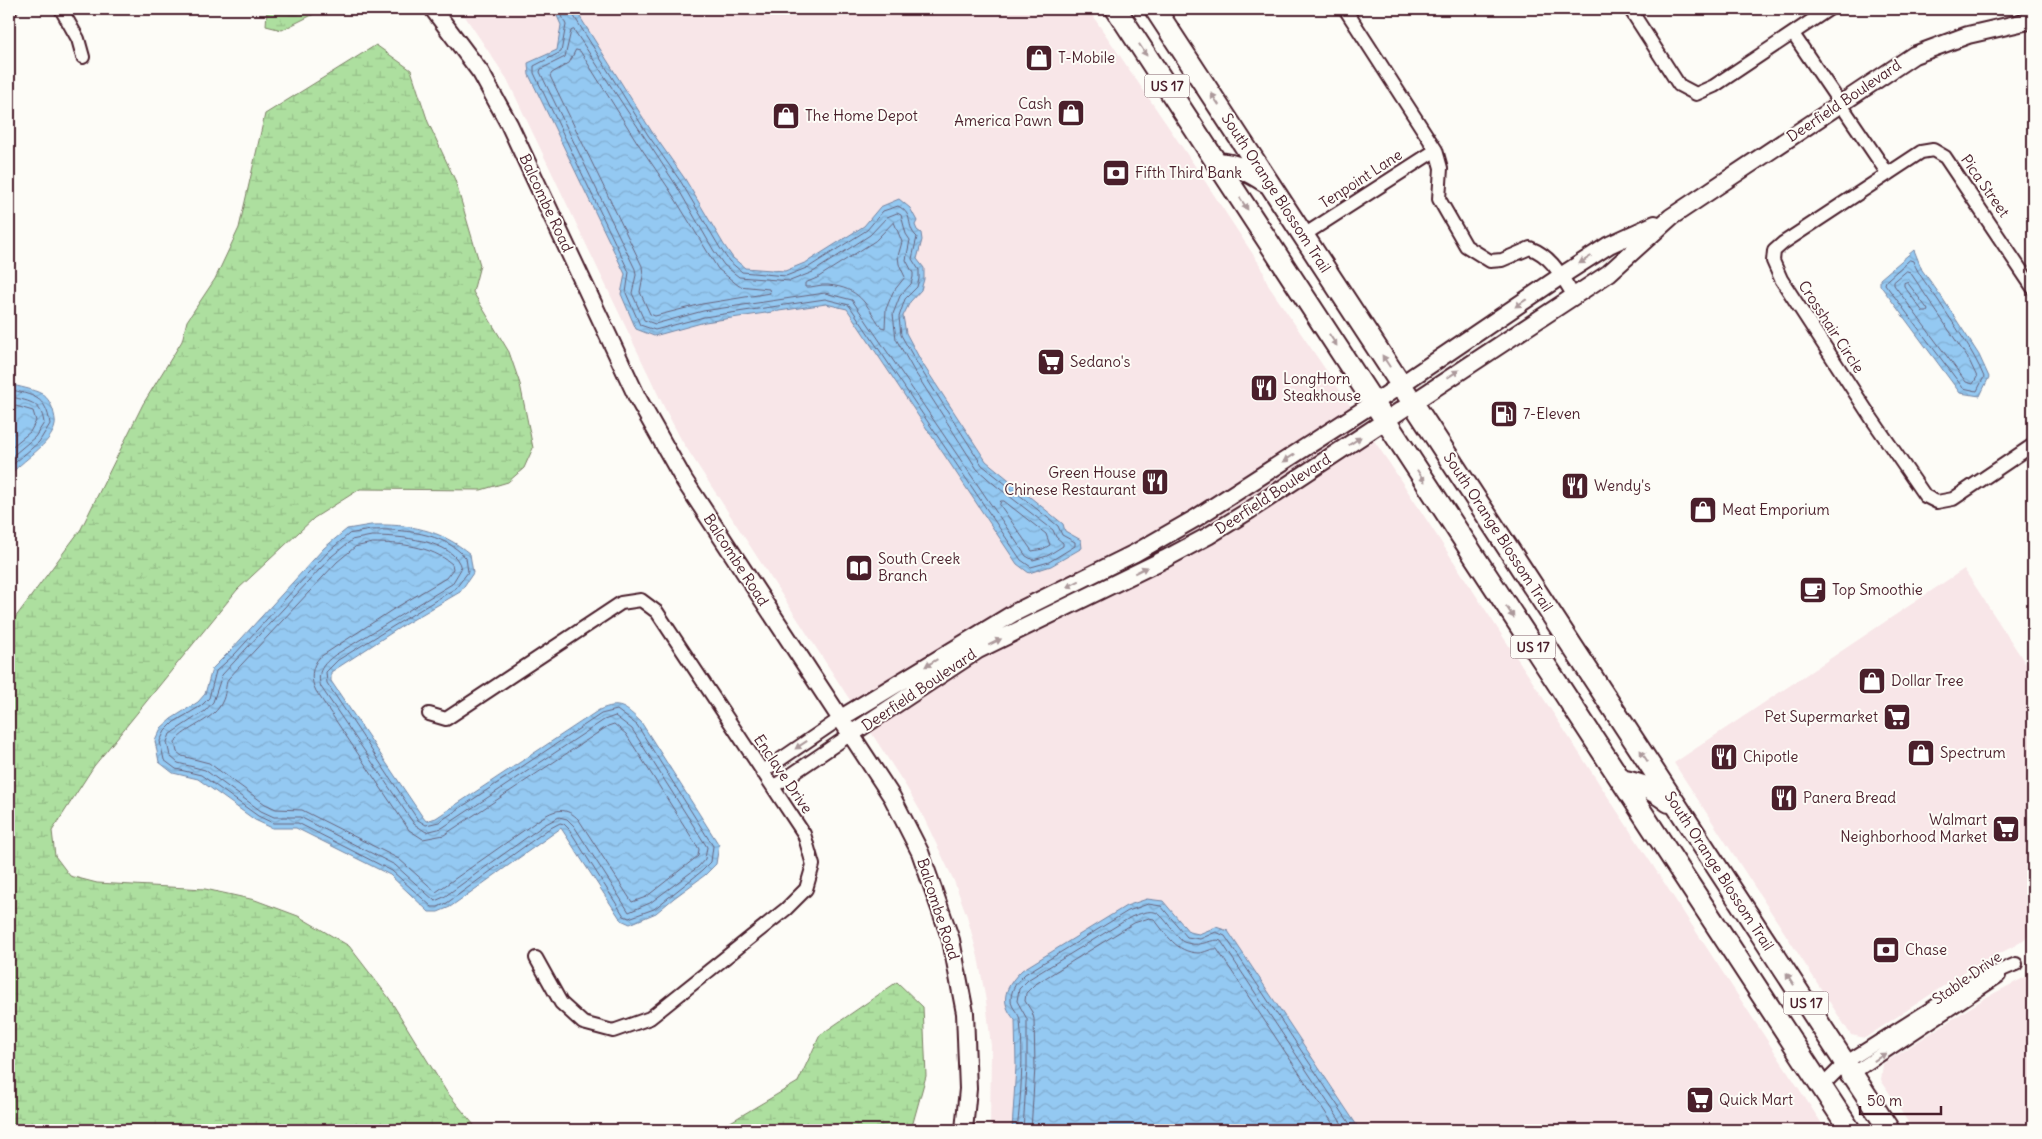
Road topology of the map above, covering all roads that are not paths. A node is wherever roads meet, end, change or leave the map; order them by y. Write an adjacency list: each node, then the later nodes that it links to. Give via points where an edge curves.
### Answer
1 (61, 9): 10 (street, via 78,39)
2 (433, 9): 29 (street, Balcombe Road, via 481,73 509,124 662,444)
3 (1116, 9): 13 (main road, US 17, one-way to 13)
4 (1155, 9): 15 (main road, South Orange Blossom Trail / US 17, one-way to 4)
5 (1344, 9): 12 (street)
6 (1630, 9): 9 (street, via 1679,85 1696,94 1714,86)
7 (1829, 9): 9 (street)
8 (2033, 20): 11 (street, Deerfield Boulevard, via 1968,35 1914,55)
9 (1793, 34): 11 (street)
10 (83, 57)
11 (1840, 104): 14 (street); 16 (street, Deerfield Boulevard)
12 (1436, 150): 17 (street, Tenpoint Lane); 18 (street, via 1441,168 1439,198 1466,246 1490,260 1502,260 1530,248 1543,253)
13 (1217, 163): 15 (main road, via 1244,168); 23 (main road, US 17, one-way to 23)
14 (1888, 174): 19 (street, Pica Street, via 1921,152 1933,150 1945,157); 25 (street, Crosshair Circle, via 1783,242 1774,251 1772,262 1780,279 1925,496 1937,502 1953,499)
15 (1270, 184): 17 (main road, South Orange Blossom Trail / US 17)
16 (1671, 216): 18 (street, Deerfield Boulevard, one-way to 18, via 1609,245); 20 (street, Deerfield Boulevard, via 1609,273)
17 (1304, 235): 21 (main road, South Orange Blossom Trail / US 17, one-way to 17)
18 (1561, 276): 20 (street); 21 (street, Deerfield Boulevard, one-way to 21)
19 (2033, 288)
20 (1574, 296): 22 (street, Deerfield Boulevard, one-way to 20)
21 (1401, 384): 22 (main road, South Orange Blossom Trail / US 17); 23 (street, Deerfield Boulevard)
22 (1412, 402): 24 (street, Deerfield Boulevard); 34 (main road, South Orange Blossom Trail / US 17, one-way to 22)
23 (1374, 403): 24 (main road, US 17); 26 (street, Deerfield Boulevard, one-way to 26)
24 (1385, 421): 27 (street, Deerfield Boulevard, one-way to 24); 32 (main road, US 17, one-way to 32)
25 (2033, 446)
26 (1196, 518): 27 (street); 29 (street, Deerfield Boulevard, one-way to 29, via 1134,553 1014,612)
27 (1208, 536): 30 (street, Deerfield Boulevard, one-way to 27, via 978,650)
28 (429, 714): 31 (street, Enclave Drive, via 446,719 621,603 641,600 658,612)
29 (841, 718): 30 (street, Balcombe Road); 31 (street, one-way to 31)
30 (851, 734): 33 (street); 38 (street, Balcombe Road, via 892,797 920,852 951,940 965,1013 968,1089)
31 (762, 772): 33 (street, Enclave Drive)
32 (1620, 780): 34 (main road, via 1652,789); 37 (main road, US 17)
33 (772, 786): 35 (street, Enclave Drive, via 804,834 813,865 806,889 786,909 650,1018 613,1031 583,1023 561,1003)
34 (1680, 811): 36 (main road, South Orange Blossom Trail / US 17, one-way to 34)
35 (536, 958)
36 (1849, 1069): 36 (street, Stable Drive, one-way to 36, via 1977,992 2016,964 1971,982); 37 (street, Stable Drive); 40 (main road, South Orange Blossom Trail / US 17)
37 (1821, 1087): 39 (main road, US 17)
38 (964, 1130)
39 (1850, 1130)
40 (1889, 1130)

